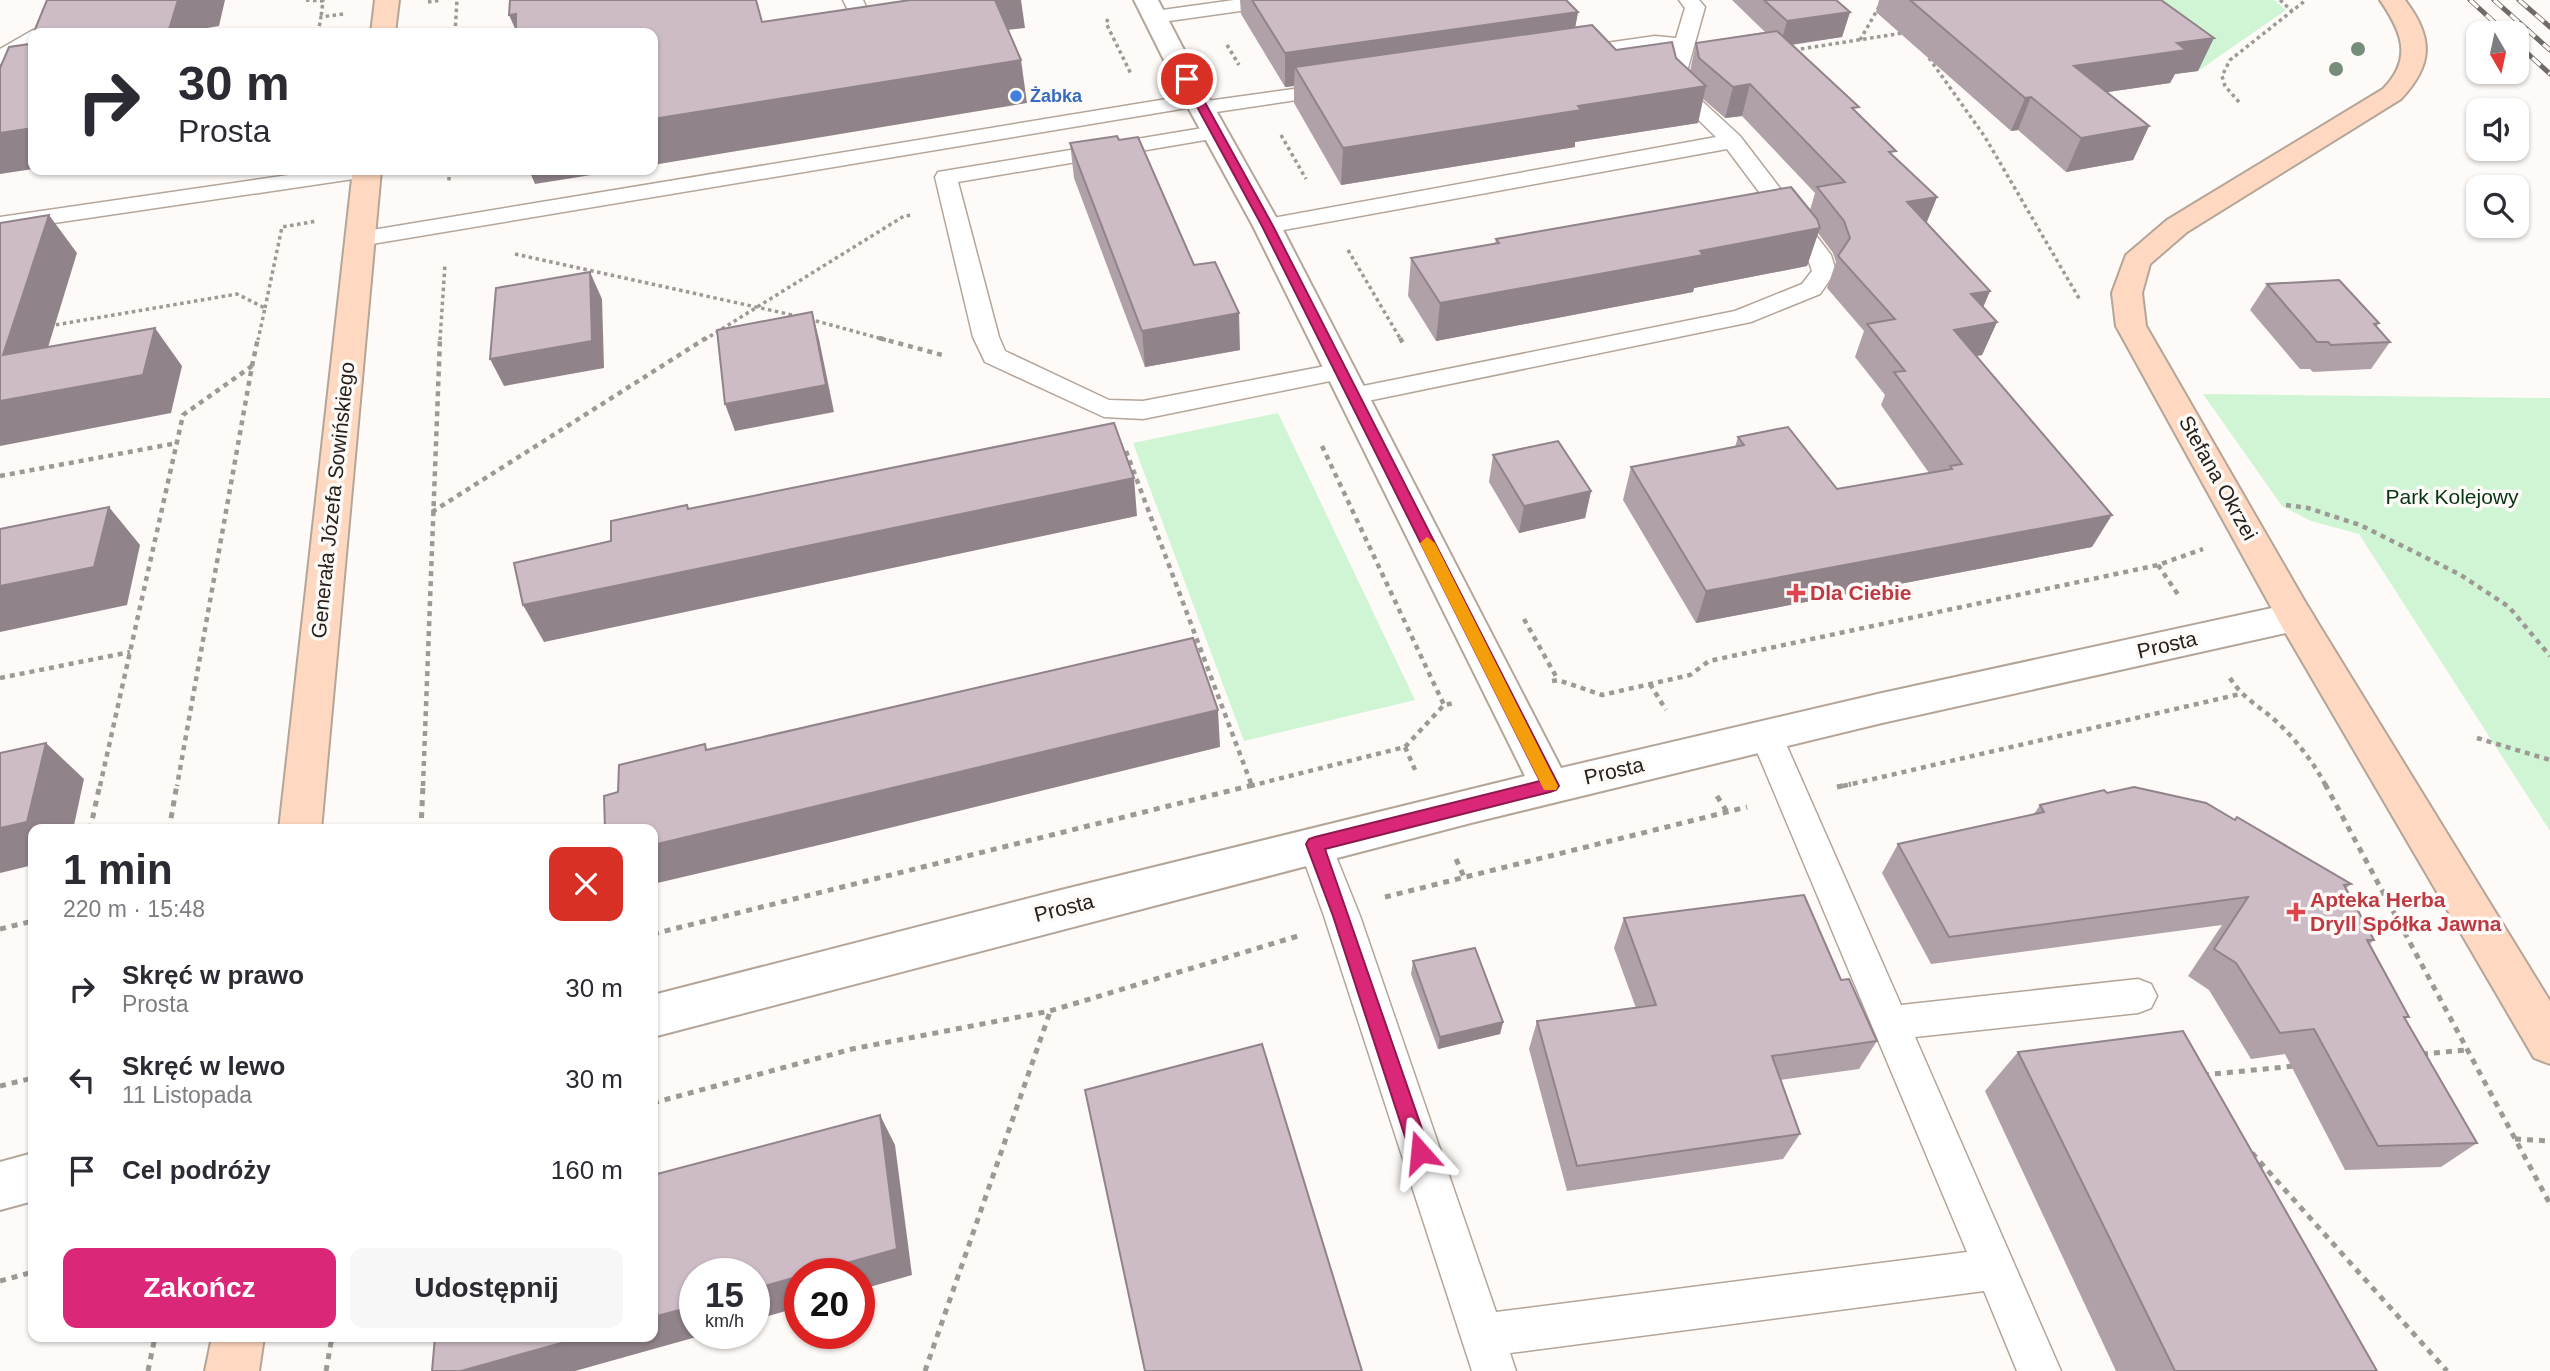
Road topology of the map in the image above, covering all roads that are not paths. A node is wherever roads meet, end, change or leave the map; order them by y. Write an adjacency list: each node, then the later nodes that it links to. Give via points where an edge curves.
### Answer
1 (387, 0): 8 (street)
2 (853, 0): 3 (lane, via 860,16)
3 (968, 0)
4 (1275, 0): 7 (lane, via 1205,10)
5 (1689, 0): 10 (lane, via 1695,7)
6 (2392, 0): 22 (street, Stefana Okrzei, via 2400,8 2415,49 2410,75 2392,94 2177,226 2136,261 2127,293 2131,326)
7 (1151, 8): 14 (street)
8 (384, 28)
9 (28, 40): 11 (lane)
10 (1684, 45): 12 (lane, via 1655,42); 15 (lane, via 1676,75 1680,92)
11 (0, 58)
12 (1545, 58)
13 (1354, 86): 14 (lane)
14 (1205, 113): 19 (lane, via 447,223); 20 (street); 21 (lane, via 946,177 994,356 1104,408 1143,410)
15 (1732, 141): 20 (lane); 21 (lane, via 1819,255 1824,271 1811,289 1742,317 1399,387)
16 (333, 175): 18 (lane)
17 (366, 175): 19 (street, Generała Józefa Sowińskiego)
18 (0, 224)
19 (361, 226): 25 (street, Generała Józefa Sowińskiego)
20 (1268, 226): 21 (street)
21 (1347, 383): 24 (street)
22 (2295, 617): 23 (street, Prosta); 30 (street, Stefana Okrzei)
23 (1766, 735): 24 (street, Prosta); 29 (lane)
24 (1550, 786): 26 (street, Prosta)
25 (301, 824)
26 (1315, 844): 28 (street, Prosta); 35 (lane)
27 (2138, 996): 29 (lane)
28 (658, 1015)
29 (1889, 1023): 33 (lane)
30 (2550, 1043)
31 (28, 1178): 32 (street)
32 (0, 1186)
33 (1995, 1269): 35 (lane); 37 (lane)
34 (237, 1342): 36 (street)
35 (1488, 1353)
36 (232, 1371)
37 (2039, 1371)

